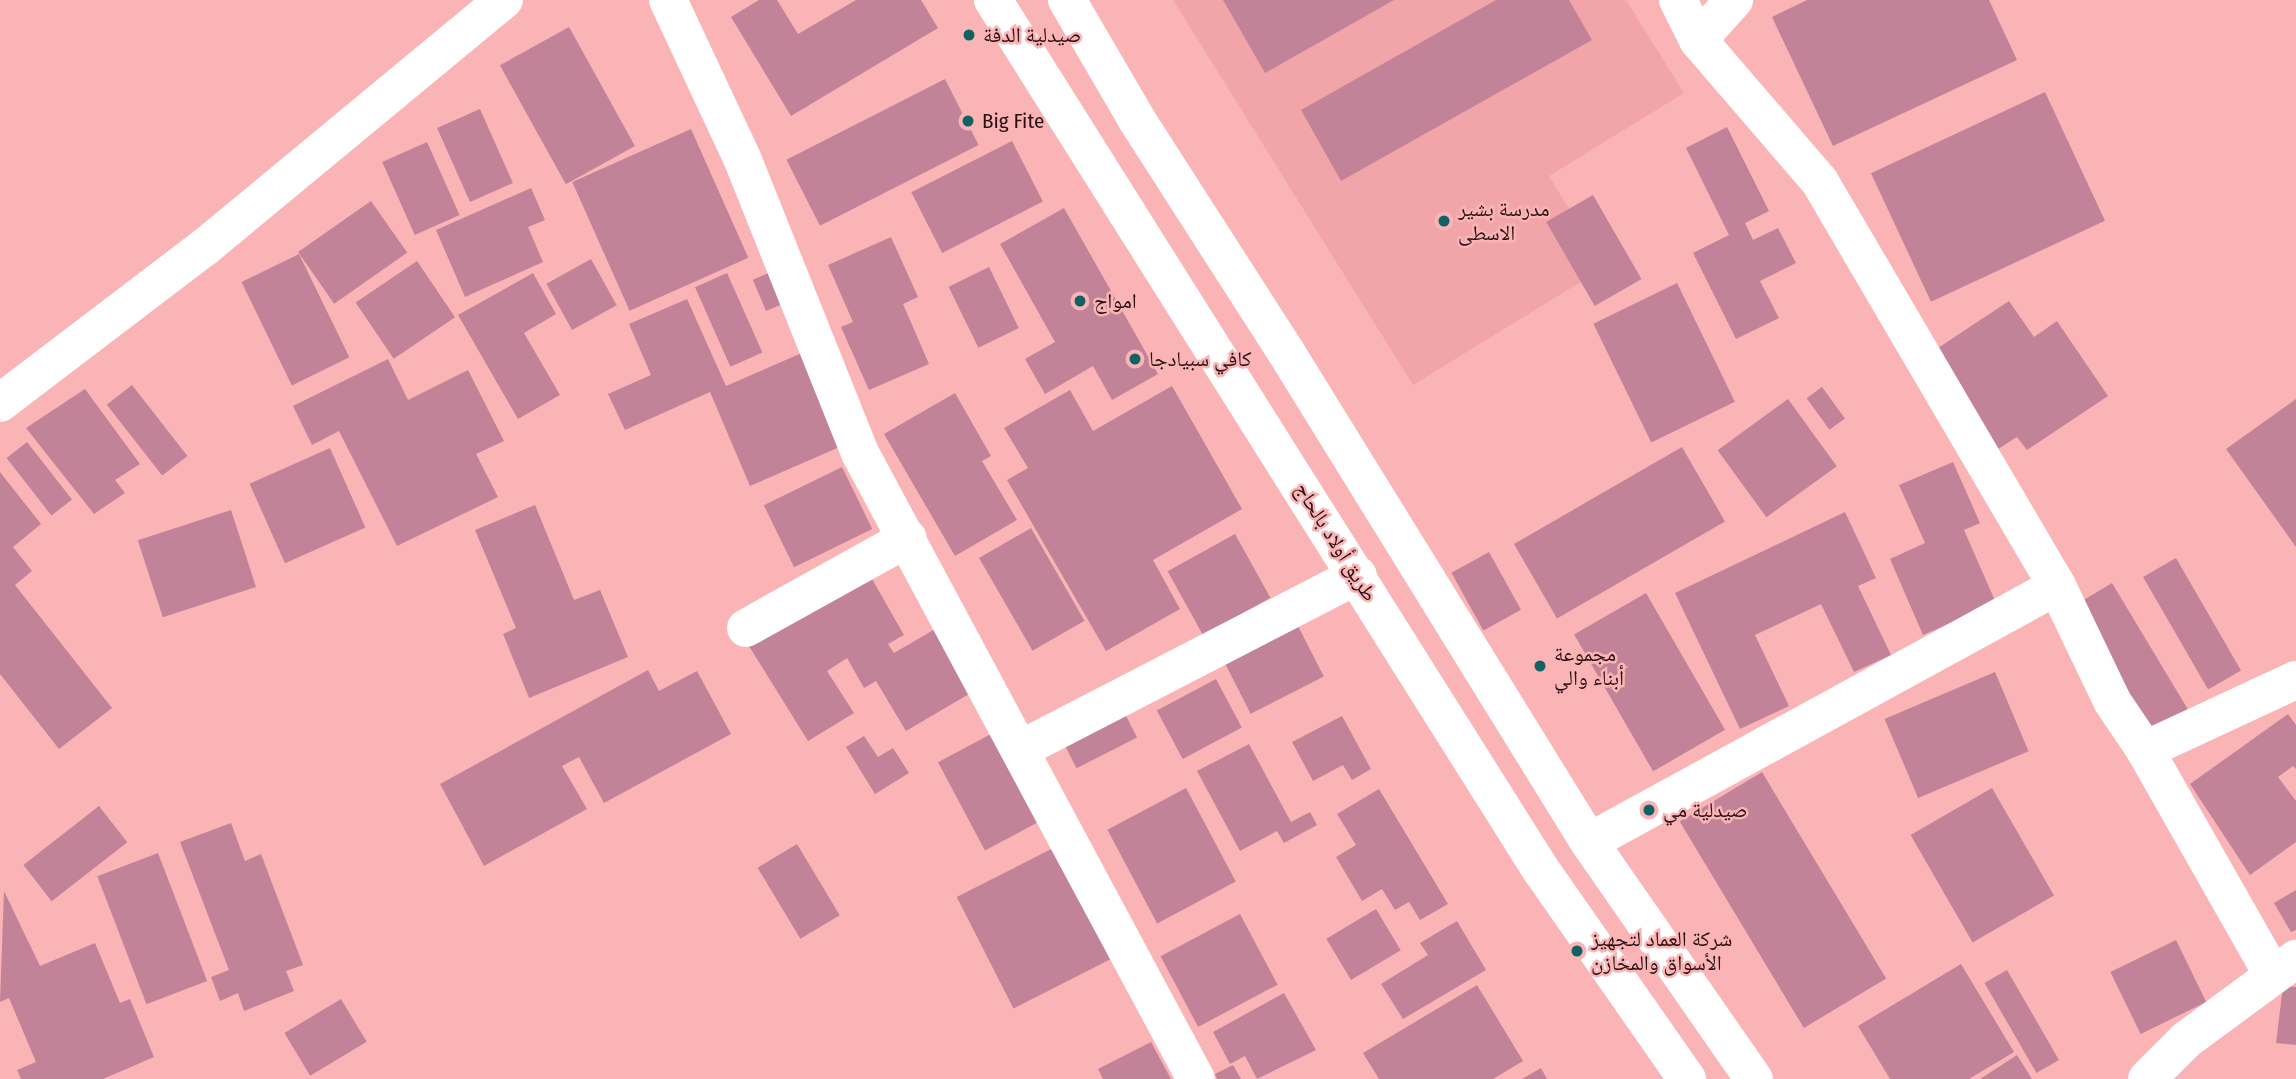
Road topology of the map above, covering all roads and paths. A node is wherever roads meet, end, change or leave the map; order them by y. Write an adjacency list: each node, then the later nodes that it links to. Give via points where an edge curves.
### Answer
1 (504, 0): 8 (street, via 205,247)
2 (668, 0): 9 (street, via 743,158 860,453)
3 (993, 0): 10 (street, طريق أولاد بالحاج)
4 (1067, 0): 16 (street, via 1136,120 1294,364)
5 (1678, 0): 7 (street)
6 (1734, 0): 7 (street)
7 (1698, 40): 11 (street, via 1820,182)
8 (0, 403)
9 (908, 538): 12 (street); 14 (street)
10 (1358, 575): 14 (street); 19 (street, طريق أولاد بالحاج, via 1539,867)
11 (2057, 586): 15 (street, via 2112,701); 16 (street)
12 (746, 628)
13 (2296, 680): 15 (street)
14 (1021, 749): 18 (street)
15 (2145, 750): 17 (street)
16 (1589, 842): 20 (street)
17 (2284, 967): 21 (street, via 2186,1040)
18 (1196, 1079)
19 (1687, 1079)
20 (1754, 1079)
21 (2147, 1079)

